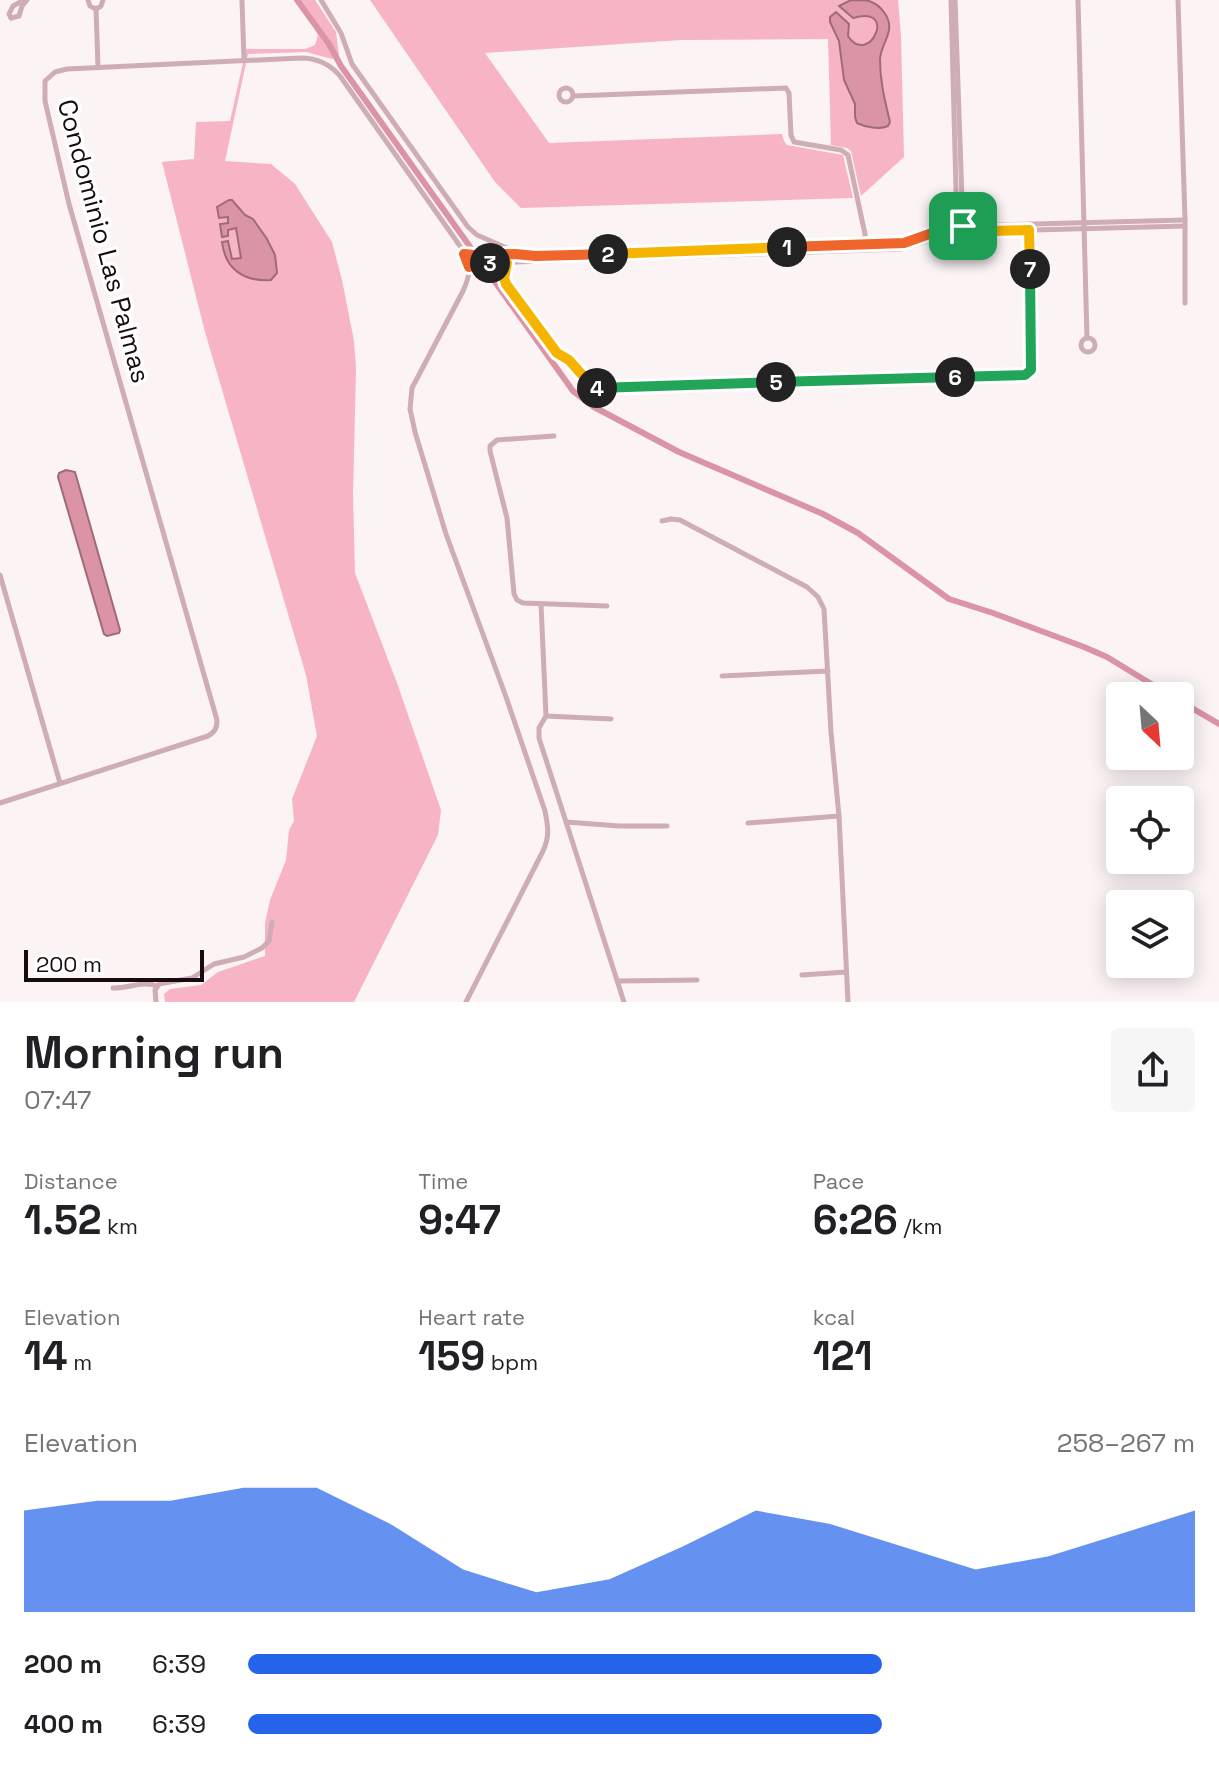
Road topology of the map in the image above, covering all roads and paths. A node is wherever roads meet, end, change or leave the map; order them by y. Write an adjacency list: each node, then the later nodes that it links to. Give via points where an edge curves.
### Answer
1 (88, 0): 8 (street)
2 (103, 0): 8 (street)
3 (242, 0): 9 (street)
4 (321, 0): 18 (street, via 352,64 468,227 506,246)
5 (953, 0): 15 (street)
6 (1078, 0): 13 (street)
7 (1178, 0): 12 (street)
8 (96, 9): 10 (street)
9 (244, 60): 10 (street, Condominio Las Palmas); 17 (street, Condominio Las Palmas, via 309,58 332,68)
10 (98, 67): 32 (street, Condominio Las Palmas, via 52,74 44,84 45,101 73,219 217,720 208,736)
11 (573, 96): 16 (street, via 786,88 794,142 848,155)
12 (1185, 223): 13 (street); 21 (street)
13 (1085, 225): 14 (street); 22 (street)
14 (1029, 227): 15 (street); 19 (street, via 1032,361 1025,375 597,388 557,353 506,284)
15 (960, 229): 16 (street)
16 (865, 247): 18 (street); 19 (street)
17 (464, 254): 18 (street); 20 (street, Condominio Las Palmas)
18 (510, 254): 19 (street)
19 (507, 263): 20 (street)
20 (469, 267): 46 (street, via 463,291 412,388 410,409 446,534 549,830)
21 (1185, 303)
22 (1087, 338)
23 (554, 436): 26 (street, via 497,440 489,449 505,510 514,594 521,602)
24 (662, 521): 28 (street, via 680,520 816,594 825,614)
25 (0, 575): 32 (street)
26 (541, 604): 27 (street); 30 (street)
27 (607, 606)
28 (828, 671): 29 (street); 34 (street)
29 (722, 676)
30 (546, 716): 31 (street); 35 (street, via 539,738)
31 (611, 719)
32 (60, 783): 33 (street, Condominio Las Palmas)
33 (0, 803)
34 (839, 816): 36 (street); 39 (street)
35 (566, 822): 37 (street); 42 (street)
36 (748, 823)
37 (667, 826)
38 (272, 922): 43 (street, via 269,942 262,948 216,963 196,977)
39 (846, 972): 40 (street); 48 (street)
40 (802, 975)
41 (697, 980): 42 (street)
42 (618, 981): 47 (street)
43 (157, 986): 44 (street); 45 (street)
44 (113, 988)
45 (156, 1002)
46 (466, 1002)
47 (624, 1002)
48 (848, 1002)

